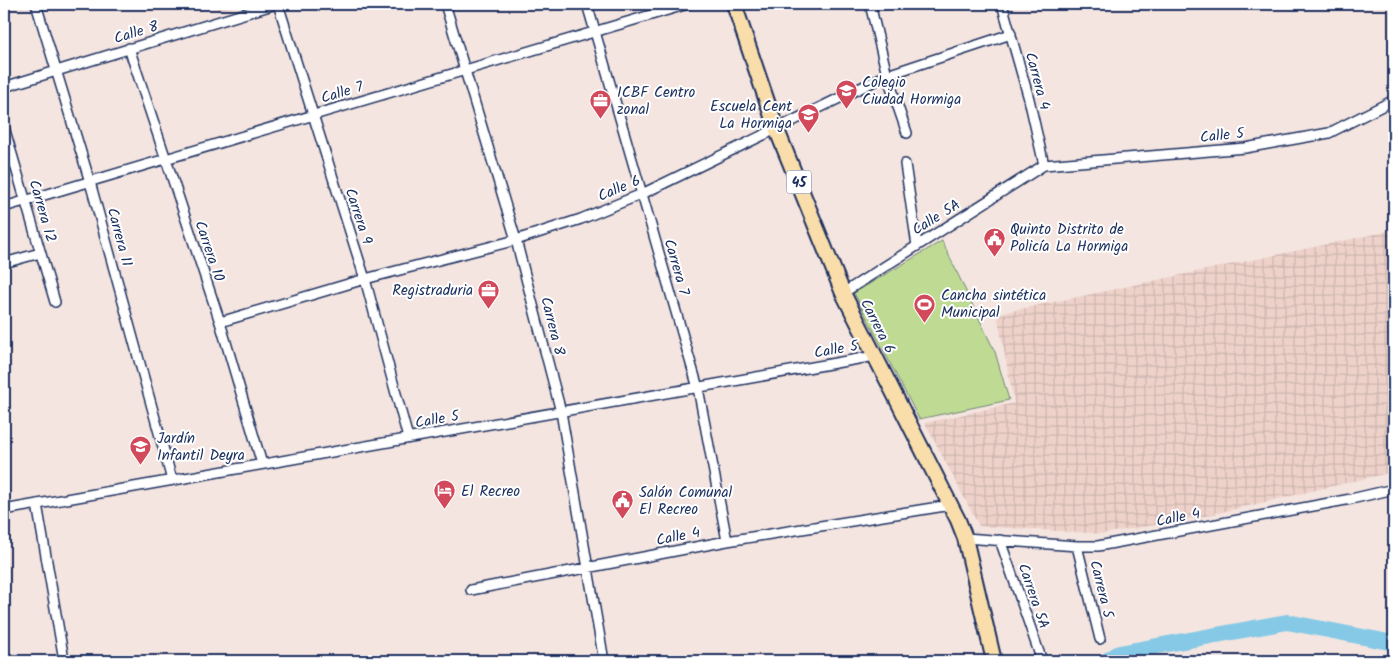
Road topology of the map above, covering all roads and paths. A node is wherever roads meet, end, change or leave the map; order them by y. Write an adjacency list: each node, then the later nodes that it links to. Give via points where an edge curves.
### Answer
1 (36, 4): 13 (street, Carrera 11)
2 (277, 4): 11 (street, Calle 8); 17 (street, Carrera 9)
3 (445, 4): 12 (street, Carrera 8)
4 (588, 4): 9 (street, Carrera 7)
5 (688, 4): 9 (street, Calle 7)
6 (734, 4): 19 (main road, Carrera 6 / 45)
7 (870, 4): 14 (street)
8 (1002, 4): 10 (street, Carrera 4)
9 (596, 31): 12 (street, Calle 7); 25 (street, Carrera 7)
10 (1011, 34): 14 (street, Calle 6); 23 (street, Carrera 4, via 1030,99)
11 (129, 48): 13 (street, Calle 8); 21 (street, Carrera 10)
12 (466, 70): 17 (street, Calle 7); 28 (street, Carrera 8)
13 (56, 71): 15 (street, Calle 8); 24 (street, Carrera 11)
14 (887, 75): 19 (street, Calle 6); 20 (street)
15 (4, 87)
16 (1394, 100): 23 (street, Calle 5, via 1329,133 1245,148)
17 (312, 116): 21 (street, Calle 7); 32 (street, Carrera 9)
18 (4, 127): 26 (street, Carrera 12)
19 (776, 128): 25 (street, Calle 6); 33 (main road, Carrera 6 / 45)
20 (907, 133)
21 (165, 159): 24 (street, Calle 7); 35 (street, Carrera 10)
22 (905, 164): 29 (street)
23 (1044, 165): 29 (street, Calle 5A)
24 (90, 182): 26 (street, Calle 7); 41 (street, Carrera 11)
25 (642, 194): 28 (street, Calle 6); 37 (street, Carrera 7)
26 (26, 201): 27 (street, Calle 7); 30 (street, Carrera 12)
27 (4, 207)
28 (516, 240): 32 (street, Calle 6); 38 (street, Carrera 8)
29 (917, 246): 33 (street, Calle 5A)
30 (40, 253): 31 (street); 34 (street, Carrera 12)
31 (4, 263)
32 (365, 279): 35 (street, Calle 6); 39 (street, Carrera 9)
33 (843, 293): 36 (main road, Carrera 6 / 45)
34 (54, 302)
35 (220, 322): 40 (street, Carrera 10)
36 (875, 356): 37 (street, Calle 5); 44 (main road, Carrera 6 / 45)
37 (698, 388): 38 (street, Calle 5); 48 (street, Carrera 7)
38 (561, 412): 39 (street, Calle 5); 50 (street, Carrera 8)
39 (408, 438): 40 (street, Calle 5)
40 (262, 464): 41 (street, Calle 5)
41 (172, 480): 43 (street, Calle 5)
42 (1394, 489): 49 (street, Calle 4, via 1098,546)
43 (37, 504): 45 (street, Calle 5); 53 (street)
44 (951, 505): 46 (main road, Carrera 6 / 45); 48 (street, Calle 4)
45 (4, 510)
46 (965, 538): 47 (street, Calle 4); 55 (main road, Carrera 6 / 45)
47 (1000, 540): 49 (street, Calle 4); 56 (street, Carrera 5A)
48 (726, 541): 50 (street, Calle 4)
49 (1077, 546): 52 (street, Carrera 5)
50 (588, 568): 51 (street, Calle 4); 54 (street, Carrera 8)
51 (471, 590)
52 (1100, 639)
53 (64, 660)
54 (604, 661)
55 (994, 661)
56 (1042, 661)

